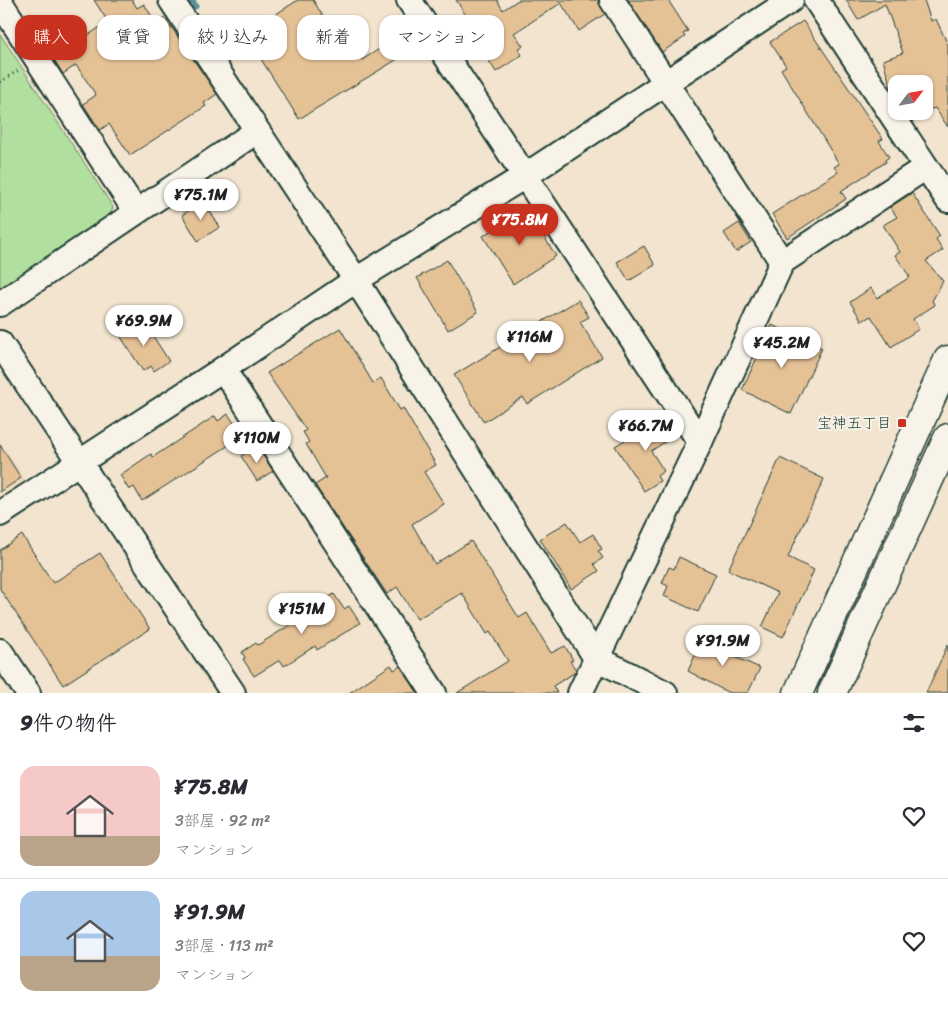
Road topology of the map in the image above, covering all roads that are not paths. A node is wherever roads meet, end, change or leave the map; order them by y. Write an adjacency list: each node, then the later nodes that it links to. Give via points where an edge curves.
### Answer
1 (171, 0): 8 (street)
2 (409, 0): 10 (street)
3 (612, 0): 7 (street)
4 (791, 0): 7 (street)
5 (816, 0): 9 (street)
6 (0, 2): 12 (street)
7 (666, 83): 10 (street); 13 (street)
8 (257, 131): 12 (street); 14 (street)
9 (926, 167): 11 (street); 13 (street)
10 (525, 176): 14 (street); 20 (street)
11 (948, 200)
12 (136, 212): 15 (street)
13 (782, 262): 20 (street)
14 (356, 280): 18 (street); 24 (street)
15 (0, 304)
16 (0, 343): 21 (street)
17 (948, 360): 30 (street)
18 (223, 369): 21 (street); 27 (street)
19 (948, 438): 31 (street)
20 (700, 442): 24 (street)
21 (80, 461): 22 (street); 26 (street)
22 (0, 514)
23 (0, 651): 25 (street)
24 (596, 658): 28 (street); 29 (street)
25 (28, 693)
26 (233, 693)
27 (434, 693)
28 (580, 693)
29 (665, 693)
30 (798, 693)
31 (832, 693)

